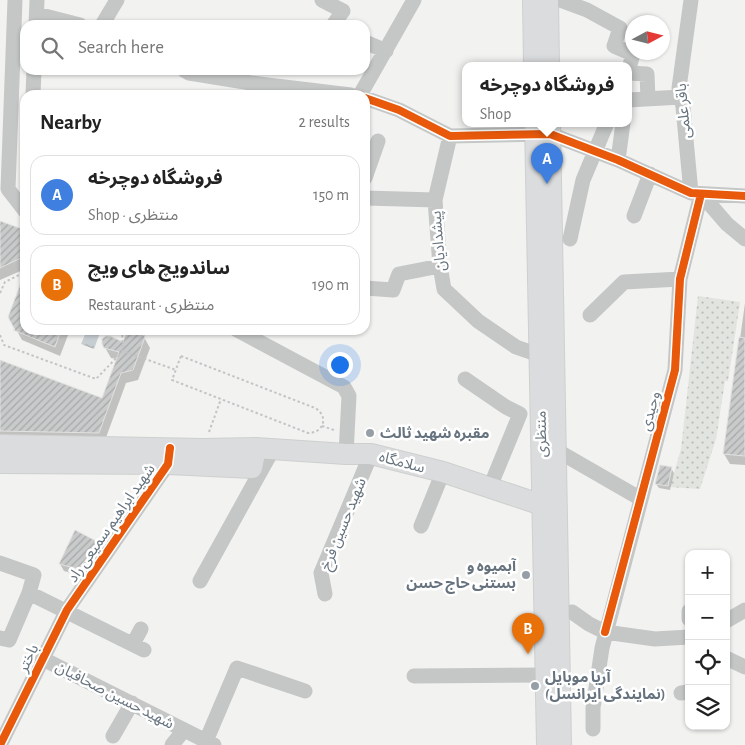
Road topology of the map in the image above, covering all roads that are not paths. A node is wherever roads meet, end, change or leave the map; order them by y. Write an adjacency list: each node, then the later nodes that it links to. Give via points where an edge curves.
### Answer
1 (15, 0): 41 (street, via 8,189)
2 (116, 0): 11 (street)
3 (322, 0): 12 (street, via 343,11)
4 (414, 0): 14 (street)
5 (533, 0): 15 (main road)
6 (548, 0): 16 (main road)
7 (560, 0): 17 (street, via 620,28 614,46 633,54)
8 (691, 0): 24 (street, باقر علمی)
9 (37, 13): 10 (street)
10 (62, 20)
11 (105, 20)
12 (337, 20)
13 (370, 44): 14 (street)
14 (386, 51): 23 (street)
15 (534, 62)
16 (549, 62)
17 (631, 62)
18 (632, 73): 25 (street, via 647,74)
19 (34, 75): 21 (street)
20 (207, 75): 22 (street)
21 (33, 90)
22 (292, 90)
23 (363, 90)
24 (680, 97): 25 (street); 37 (street, باقر علمی)
25 (648, 99): 27 (street)
26 (370, 100): 31 (street, via 399,110)
27 (632, 100)
28 (604, 127): 33 (street)
29 (623, 127): 34 (street)
30 (543, 128): 31 (street); 33 (street); 50 (main road, منتظری)
31 (450, 136): 40 (street, پیشدادیان)
32 (378, 141): 35 (street)
33 (594, 152): 34 (street); 43 (street, via 583,180)
34 (618, 160): 36 (street)
35 (370, 164)
36 (650, 174): 37 (street); 42 (street)
37 (696, 194): 38 (street); 44 (street); 46 (street, وحیدی)
38 (745, 196)
39 (370, 198): 40 (street)
40 (435, 200): 45 (street, پیشدادیان)
41 (20, 205)
42 (634, 216)
43 (570, 239)
44 (745, 239)
45 (440, 266): 47 (street, via 399,274 393,290); 50 (street, پیشدادیان, via 444,289 478,321 516,347)
46 (680, 279): 48 (street, via 624,282); 61 (street, وحیدی, via 675,370)
47 (370, 288)
48 (590, 314)
49 (246, 335): 55 (street, via 344,387 349,396)
50 (547, 355): 54 (main road, منتظری); 62 (main road, منتظری)
51 (465, 379): 60 (street, via 520,414)
52 (0, 445): 57 (main road, سلامگاه)
53 (265, 449): 55 (main road, سلامگاه); 57 (main road, سلامگاه, via 203,449); 57 (main road, سلامگاه, via 252,468); 65 (street)
54 (556, 450): 61 (street); 90 (main road, منتظری)
55 (346, 454): 56 (main road, سلامگاه)
56 (371, 454): 59 (main road, سلامگاه); 67 (street, شهید حسین فرخ, via 321,573)
57 (169, 456): 58 (main road, سلامگاه); 68 (street, شهید ابراهیم سمیعی راد)
58 (0, 463)
59 (442, 472): 60 (main road, سلامگاه); 63 (street)
60 (490, 487): 62 (main road, سلامگاه)
61 (641, 499): 73 (street, وحیدی)
62 (542, 505): 79 (main road, منتظری)
63 (421, 526)
64 (0, 564): 66 (street, via 34,575)
65 (200, 581)
66 (30, 593): 68 (street); 75 (street, via 8,640)
67 (325, 594)
68 (67, 610): 72 (street, via 139,647); 76 (street, باختر)
69 (745, 610): 71 (street)
70 (572, 612): 73 (street)
71 (730, 619)
72 (141, 629)
73 (605, 632): 74 (street, via 655,639); 83 (street, وحیدی, via 593,708)
74 (685, 637)
75 (0, 638)
76 (43, 659): 82 (street, شهید حسین صحافیان); 87 (street, باختر)
77 (730, 660): 78 (street)
78 (745, 666)
79 (545, 675): 80 (street); 89 (main road, منتظری)
80 (414, 676)
81 (305, 691): 86 (street, via 237,668)
82 (132, 703): 84 (street, شهید حسین صحافیان); 85 (street)
83 (593, 729)
84 (184, 730): 86 (street, شهید حسین صحافیان); 88 (street)
85 (113, 736)
86 (210, 743)
87 (0, 745)
88 (172, 745)
89 (547, 745)
90 (561, 745)

